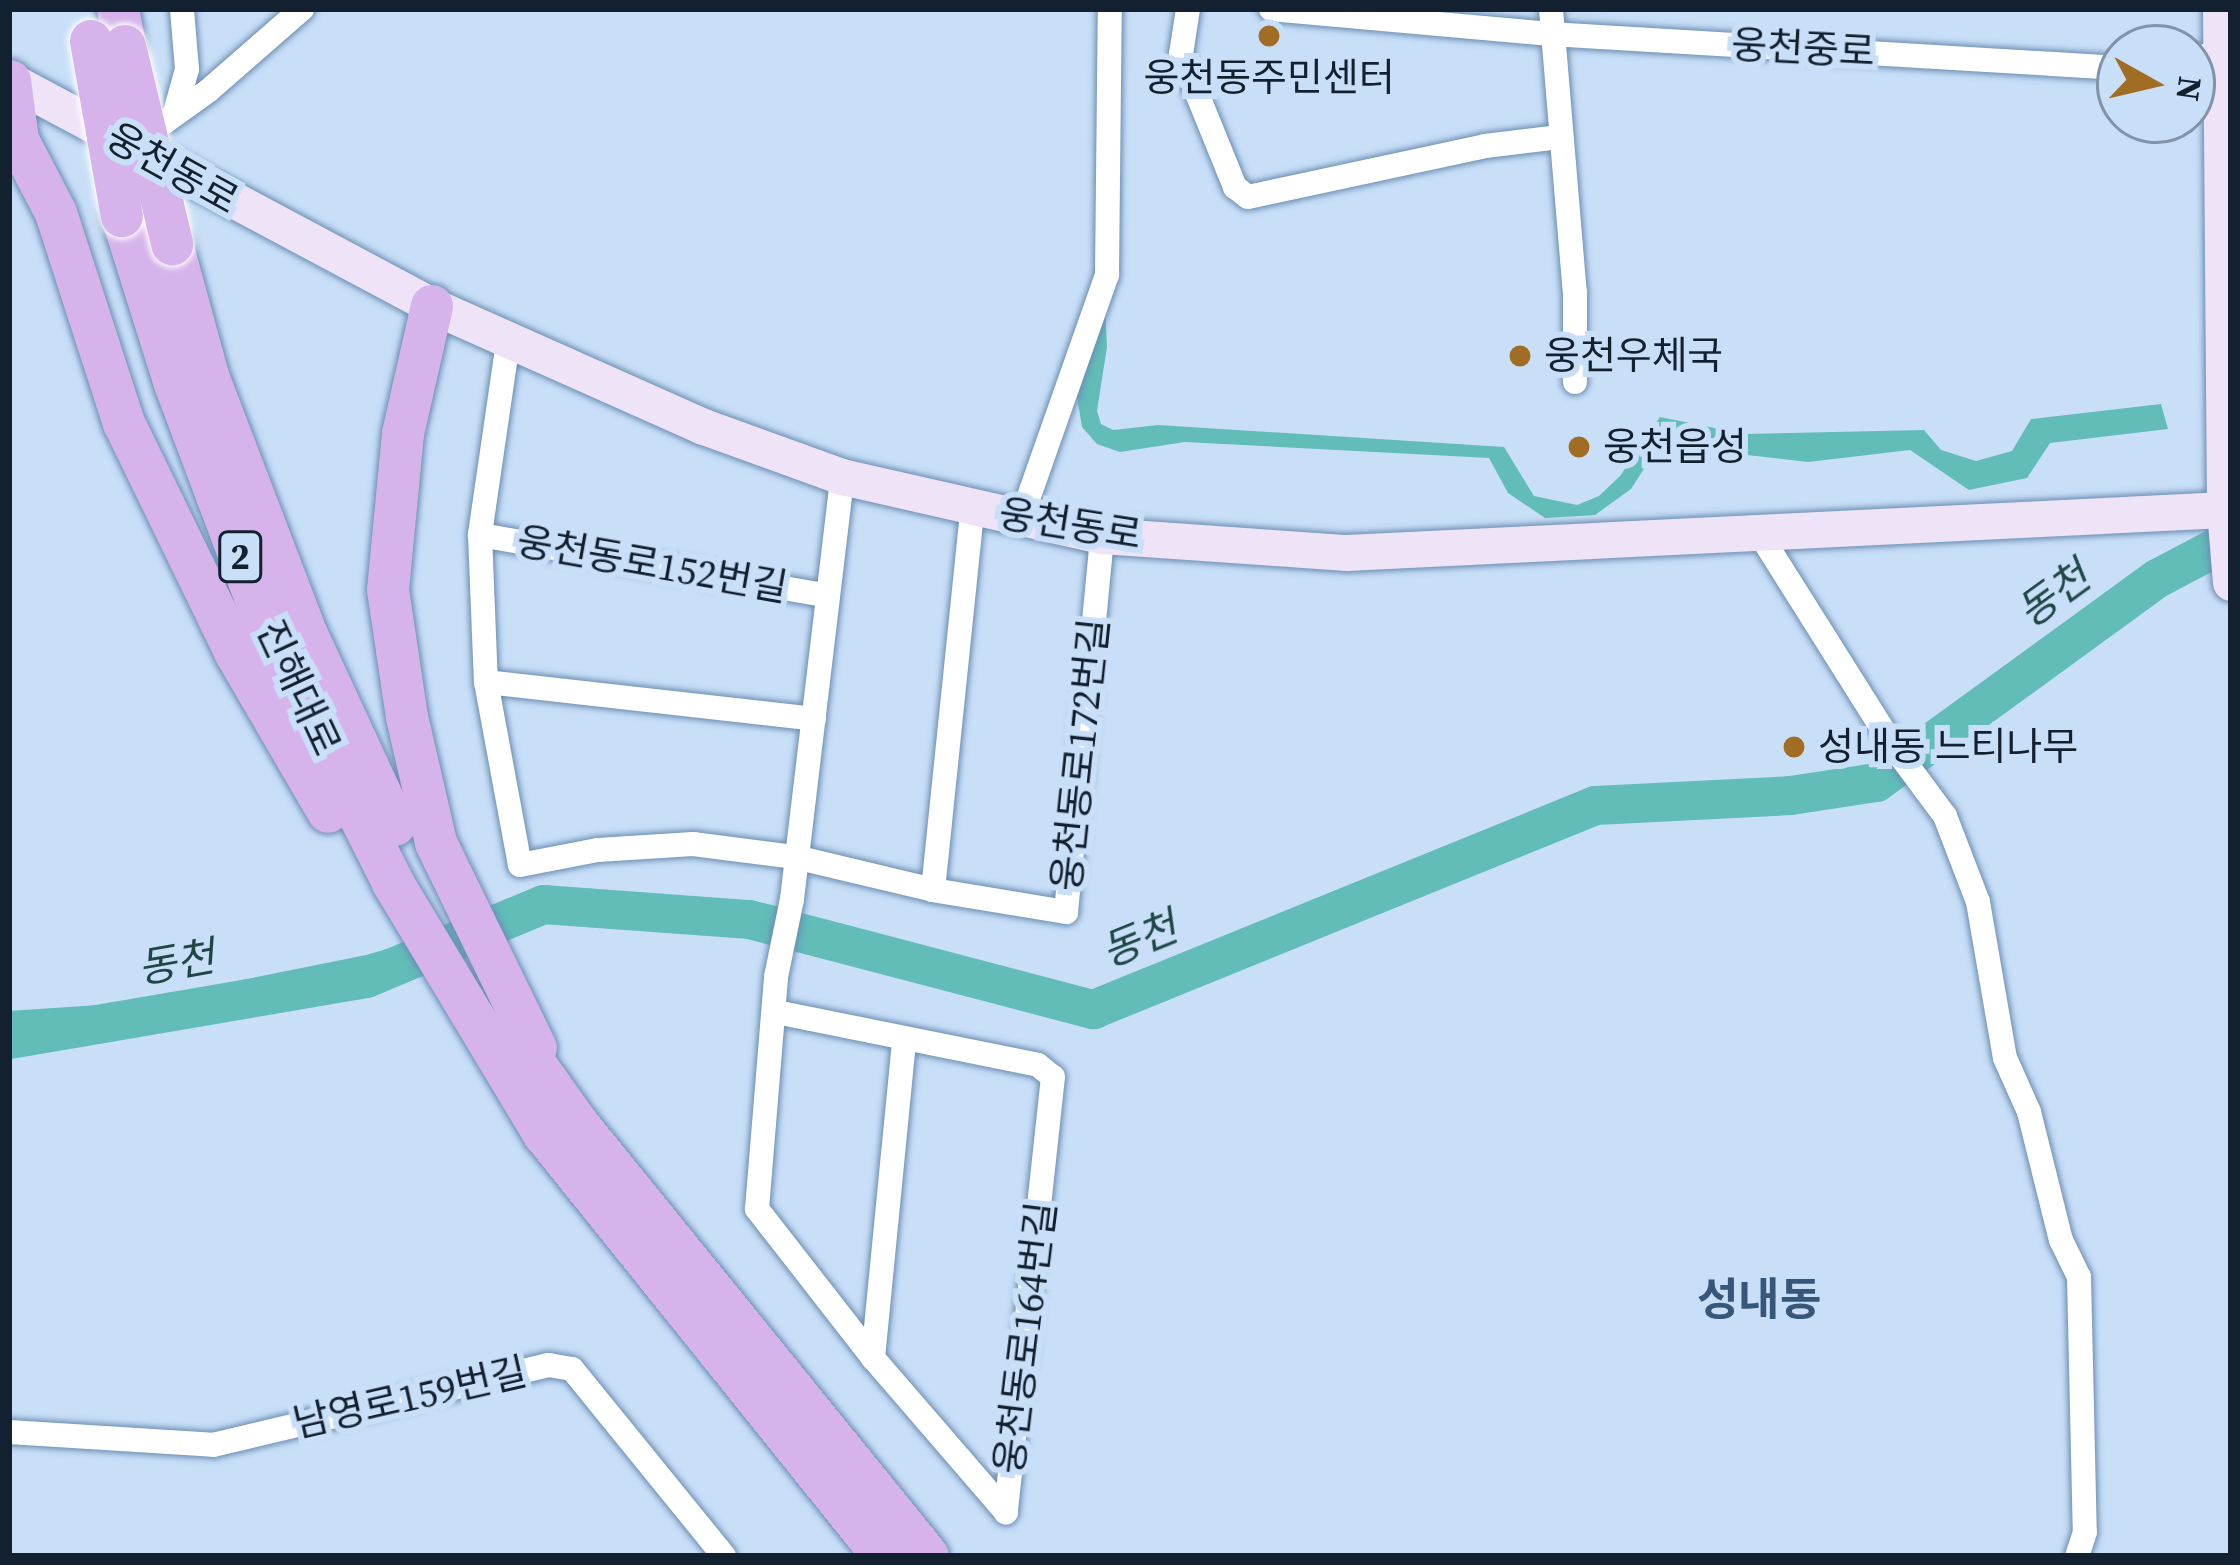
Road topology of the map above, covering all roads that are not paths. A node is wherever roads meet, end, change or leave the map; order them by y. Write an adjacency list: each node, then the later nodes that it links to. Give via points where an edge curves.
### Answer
1 (182, 9): 12 (street, via 188,69)
2 (302, 9): 12 (street)
3 (1110, 9): 21 (street, via 1107,275)
4 (1188, 9): 13 (street, via 1181,54 1235,187 1248,196)
5 (1271, 9): 6 (street, 웅천중로)
6 (1354, 13): 7 (street, 웅천중로)
7 (1550, 22): 10 (street, 웅천중로); 13 (street)
8 (105, 26): 32 (highway, 진해대로 / 2, bridge, via 208,376); 32 (highway, 진해대로 / 2, bridge, via 122,216 176,384 271,640)
9 (2217, 41): 15 (main road)
10 (2096, 66)
11 (9, 81): 14 (main road, 웅천동로); 32 (highway, via 18,140 56,213 124,423 236,652)
12 (176, 109): 14 (street)
13 (1559, 137): 18 (street)
14 (132, 146): 16 (main road, 웅천동로)
15 (2227, 198): 22 (main road)
16 (432, 306): 17 (main road, 웅천동로); 32 (highway, via 403,434 388,590 436,843)
17 (508, 343): 19 (main road, 웅천동로); 24 (street, 웅천동로152번길)
18 (1575, 382)
19 (842, 477): 20 (main road, 웅천동로); 27 (street)
20 (971, 510): 21 (main road, 웅천동로); 31 (street)
21 (1021, 519): 25 (main road, 웅천동로)
22 (2226, 522): 23 (main road, 웅천동로); 26 (main road)
23 (1759, 532): 25 (main road, 웅천동로, via 1347,553); 42 (street, via 1945,816 1978,902 2005,1058 2030,1112 2061,1240 2079,1276 2085,1532)
24 (480, 535): 27 (street, 웅천동로152번길); 28 (street, 웅천동로152번길)
25 (1102, 536): 31 (street, 웅천동로172번길, via 1066,913)
26 (2231, 583)
27 (825, 596): 29 (street)
28 (486, 682): 29 (street); 30 (street, 웅천동로152번길, via 520,865 693,844)
29 (814, 719): 30 (street)
30 (795, 857): 31 (street, 웅천동로172번길); 34 (street, 웅천동로164번길)
31 (934, 890)
32 (415, 894): 33 (highway, 2); 33 (highway)
33 (482, 1010): 36 (highway); 36 (highway)
34 (776, 1012): 35 (street, 웅천동로164번길); 37 (street, 웅천동로164번길, via 757,1210)
35 (904, 1042): 37 (street); 37 (street, 웅천동로164번길, via 1038,1066 1053,1077 1006,1512)
36 (561, 1129): 40 (highway); 41 (highway)
37 (873, 1358)
38 (9, 1432): 39 (street, 남영로159번길, via 213,1445 549,1365 572,1369)
39 (724, 1556)
40 (883, 1556)
41 (928, 1556)
42 (2078, 1556)

